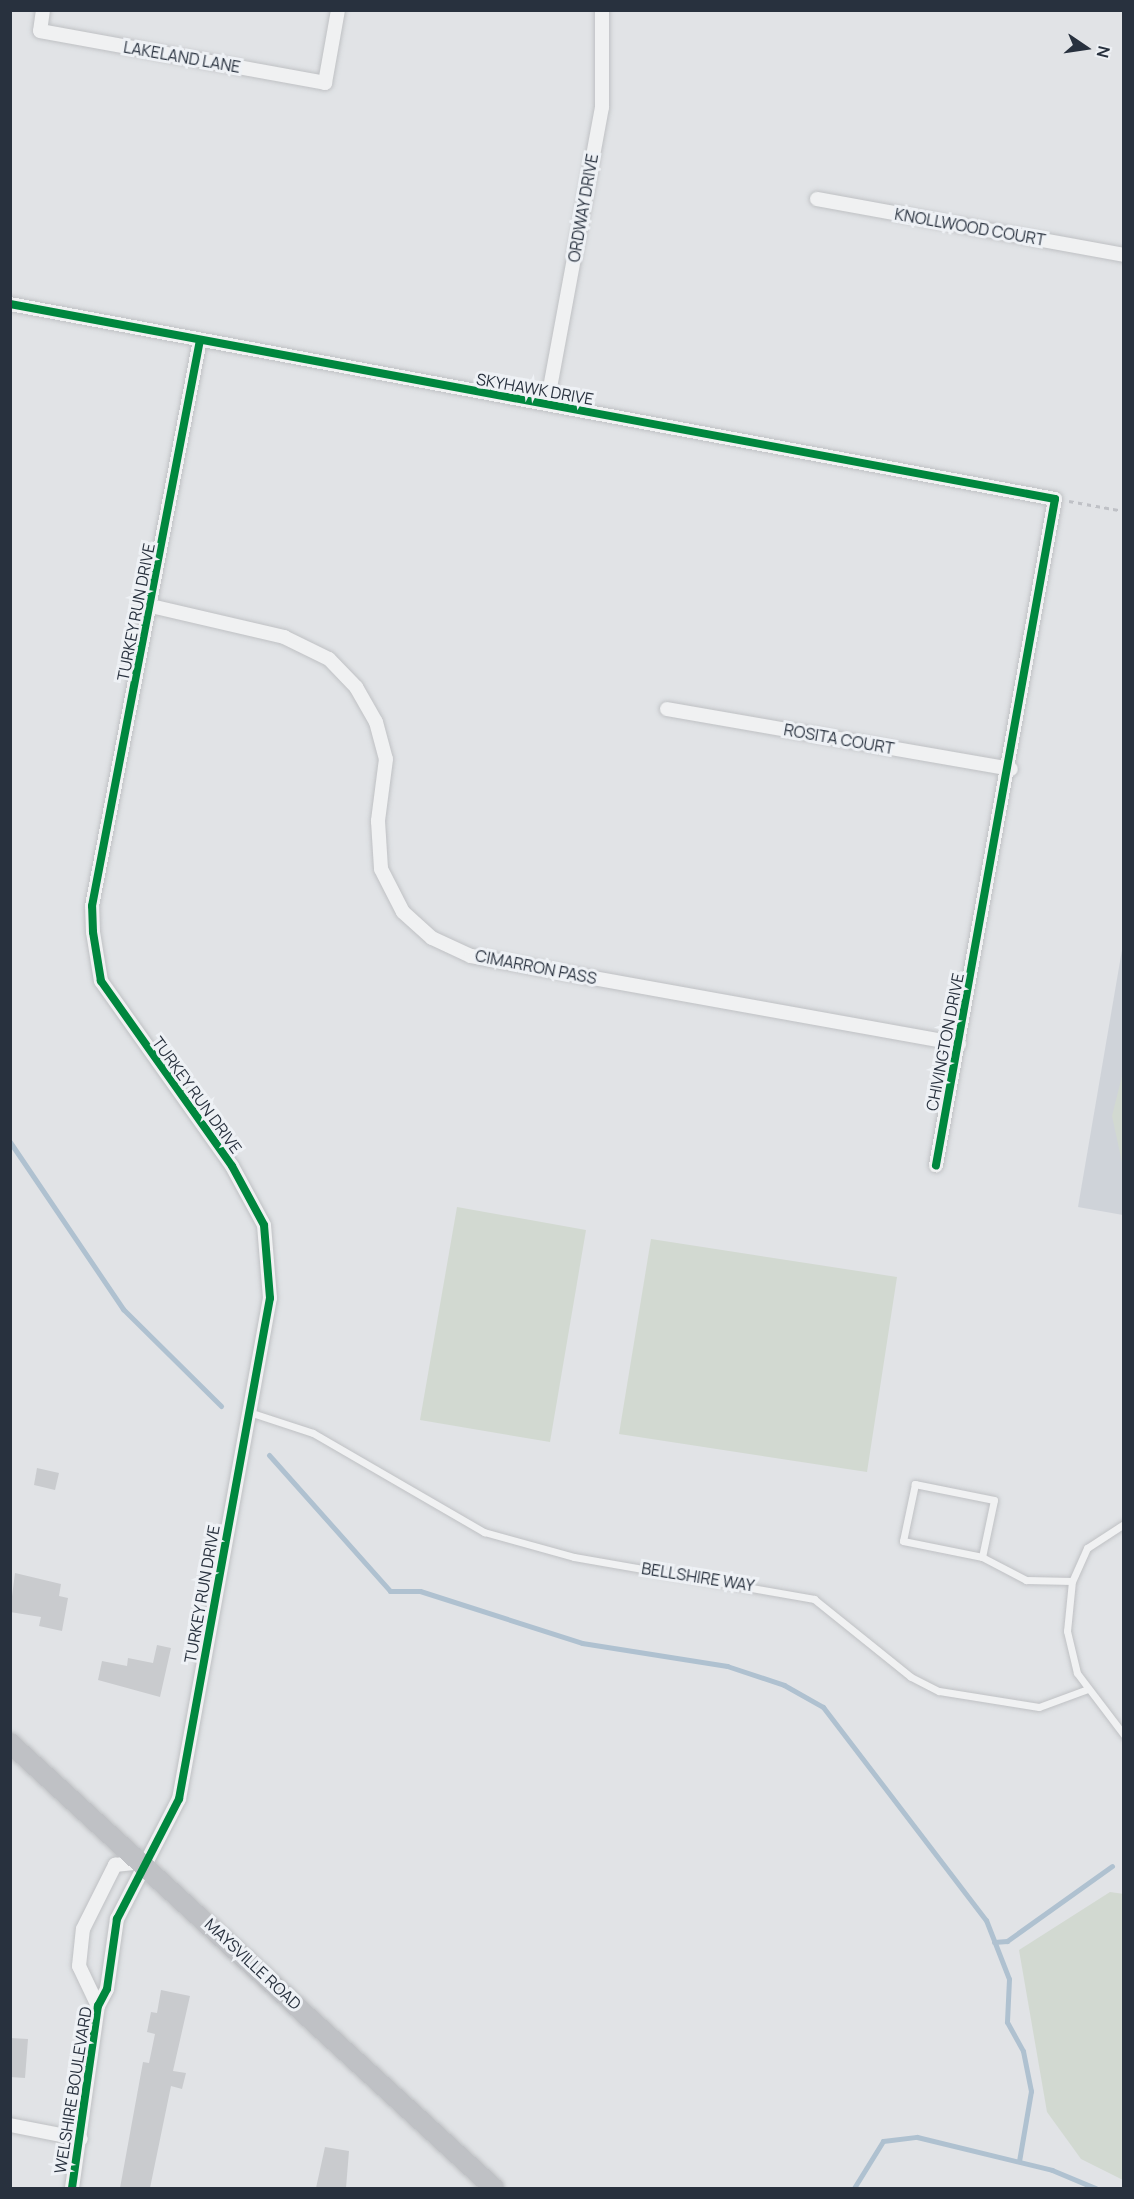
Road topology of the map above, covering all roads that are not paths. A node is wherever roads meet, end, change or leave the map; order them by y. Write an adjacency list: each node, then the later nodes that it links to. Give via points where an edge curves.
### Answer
1 (44, 10): 2 (street, LAKELAND LANE, via 40,31 325,83)
2 (338, 10)
3 (602, 10): 8 (street, ORDWAY DRIVE, via 602,107)
4 (817, 199): 5 (street, KNOLLWOOD COURT)
5 (1124, 255)
6 (10, 304): 7 (street, SKYHAWK DRIVE)
7 (201, 340): 8 (street, SKYHAWK DRIVE); 10 (street, TURKEY RUN DRIVE)
8 (547, 404): 9 (street, SKYHAWK DRIVE)
9 (1055, 499): 12 (street, CHIVINGTON DRIVE)
10 (151, 606): 13 (street, CIMARRON PASS, via 284,637 329,659 356,687 375,722 386,759 378,821 381,869 403,912 432,939 471,956); 15 (street, TURKEY RUN DRIVE, via 92,906 95,961 112,1000 232,1166 264,1225 270,1298)
11 (667, 710): 12 (street, ROSITA COURT)
12 (1011, 769): 13 (street, CHIVINGTON DRIVE)
13 (959, 1044): 14 (street, CHIVINGTON DRIVE)
14 (936, 1165)
15 (248, 1412): 19 (lane, BELLSHIRE WAY, via 313,1433 484,1532 574,1557 814,1599 911,1677 939,1690 1039,1707); 22 (street, TURKEY RUN DRIVE, via 179,1799 165,1832)
16 (1124, 1524): 18 (lane, via 1087,1548)
17 (982, 1557): 17 (lane, via 903,1541 915,1484 994,1500); 18 (lane, via 1026,1581)
18 (1072, 1581): 19 (lane, via 1067,1631 1077,1673)
19 (1088, 1689): 20 (lane)
20 (1124, 1735)
21 (10, 1743): 22 (main road, MAYSVILLE ROAD)
22 (143, 1862): 23 (street, WELSHIRE BOULEVARD, via 139,1886 117,1919 107,1989); 23 (street, WELSHIRE BOULEVARD, via 115,1865 83,1929 79,1966); 27 (main road, MAYSVILLE ROAD)
23 (98, 2006): 25 (street, WELSHIRE BOULEVARD)
24 (10, 2126): 25 (street)
25 (81, 2139): 26 (street, WELSHIRE BOULEVARD)
26 (72, 2188)
27 (494, 2188)

